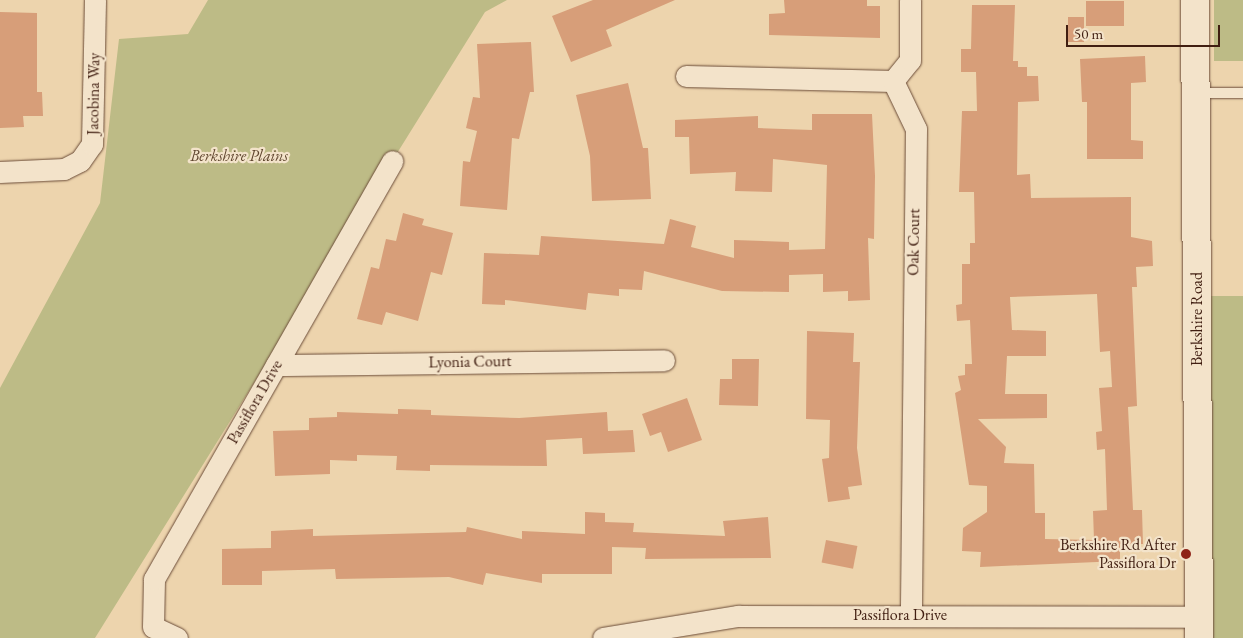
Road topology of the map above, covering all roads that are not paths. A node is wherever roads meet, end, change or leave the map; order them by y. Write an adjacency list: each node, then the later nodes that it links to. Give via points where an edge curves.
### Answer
1 (95, 0): 9 (street, Jacobina Way, via 92,144 80,161 64,169)
2 (910, 0): 5 (street, via 910,60)
3 (1195, 0): 7 (main road, Berkshire Road)
4 (686, 76): 5 (street)
5 (893, 81): 12 (street, Oak Court, via 916,129)
6 (1243, 93): 7 (lane)
7 (1195, 94): 13 (main road, Berkshire Road)
8 (392, 161): 11 (street, Passiflora Drive)
9 (0, 172)
10 (664, 360): 11 (street, Lyonia Court)
11 (276, 365): 14 (street, Passiflora Drive, via 154,579 153,627)
12 (911, 615): 13 (street, Passiflora Drive); 15 (street, Passiflora Drive, via 738,616)
13 (1200, 628)
14 (177, 638)
15 (603, 638)

